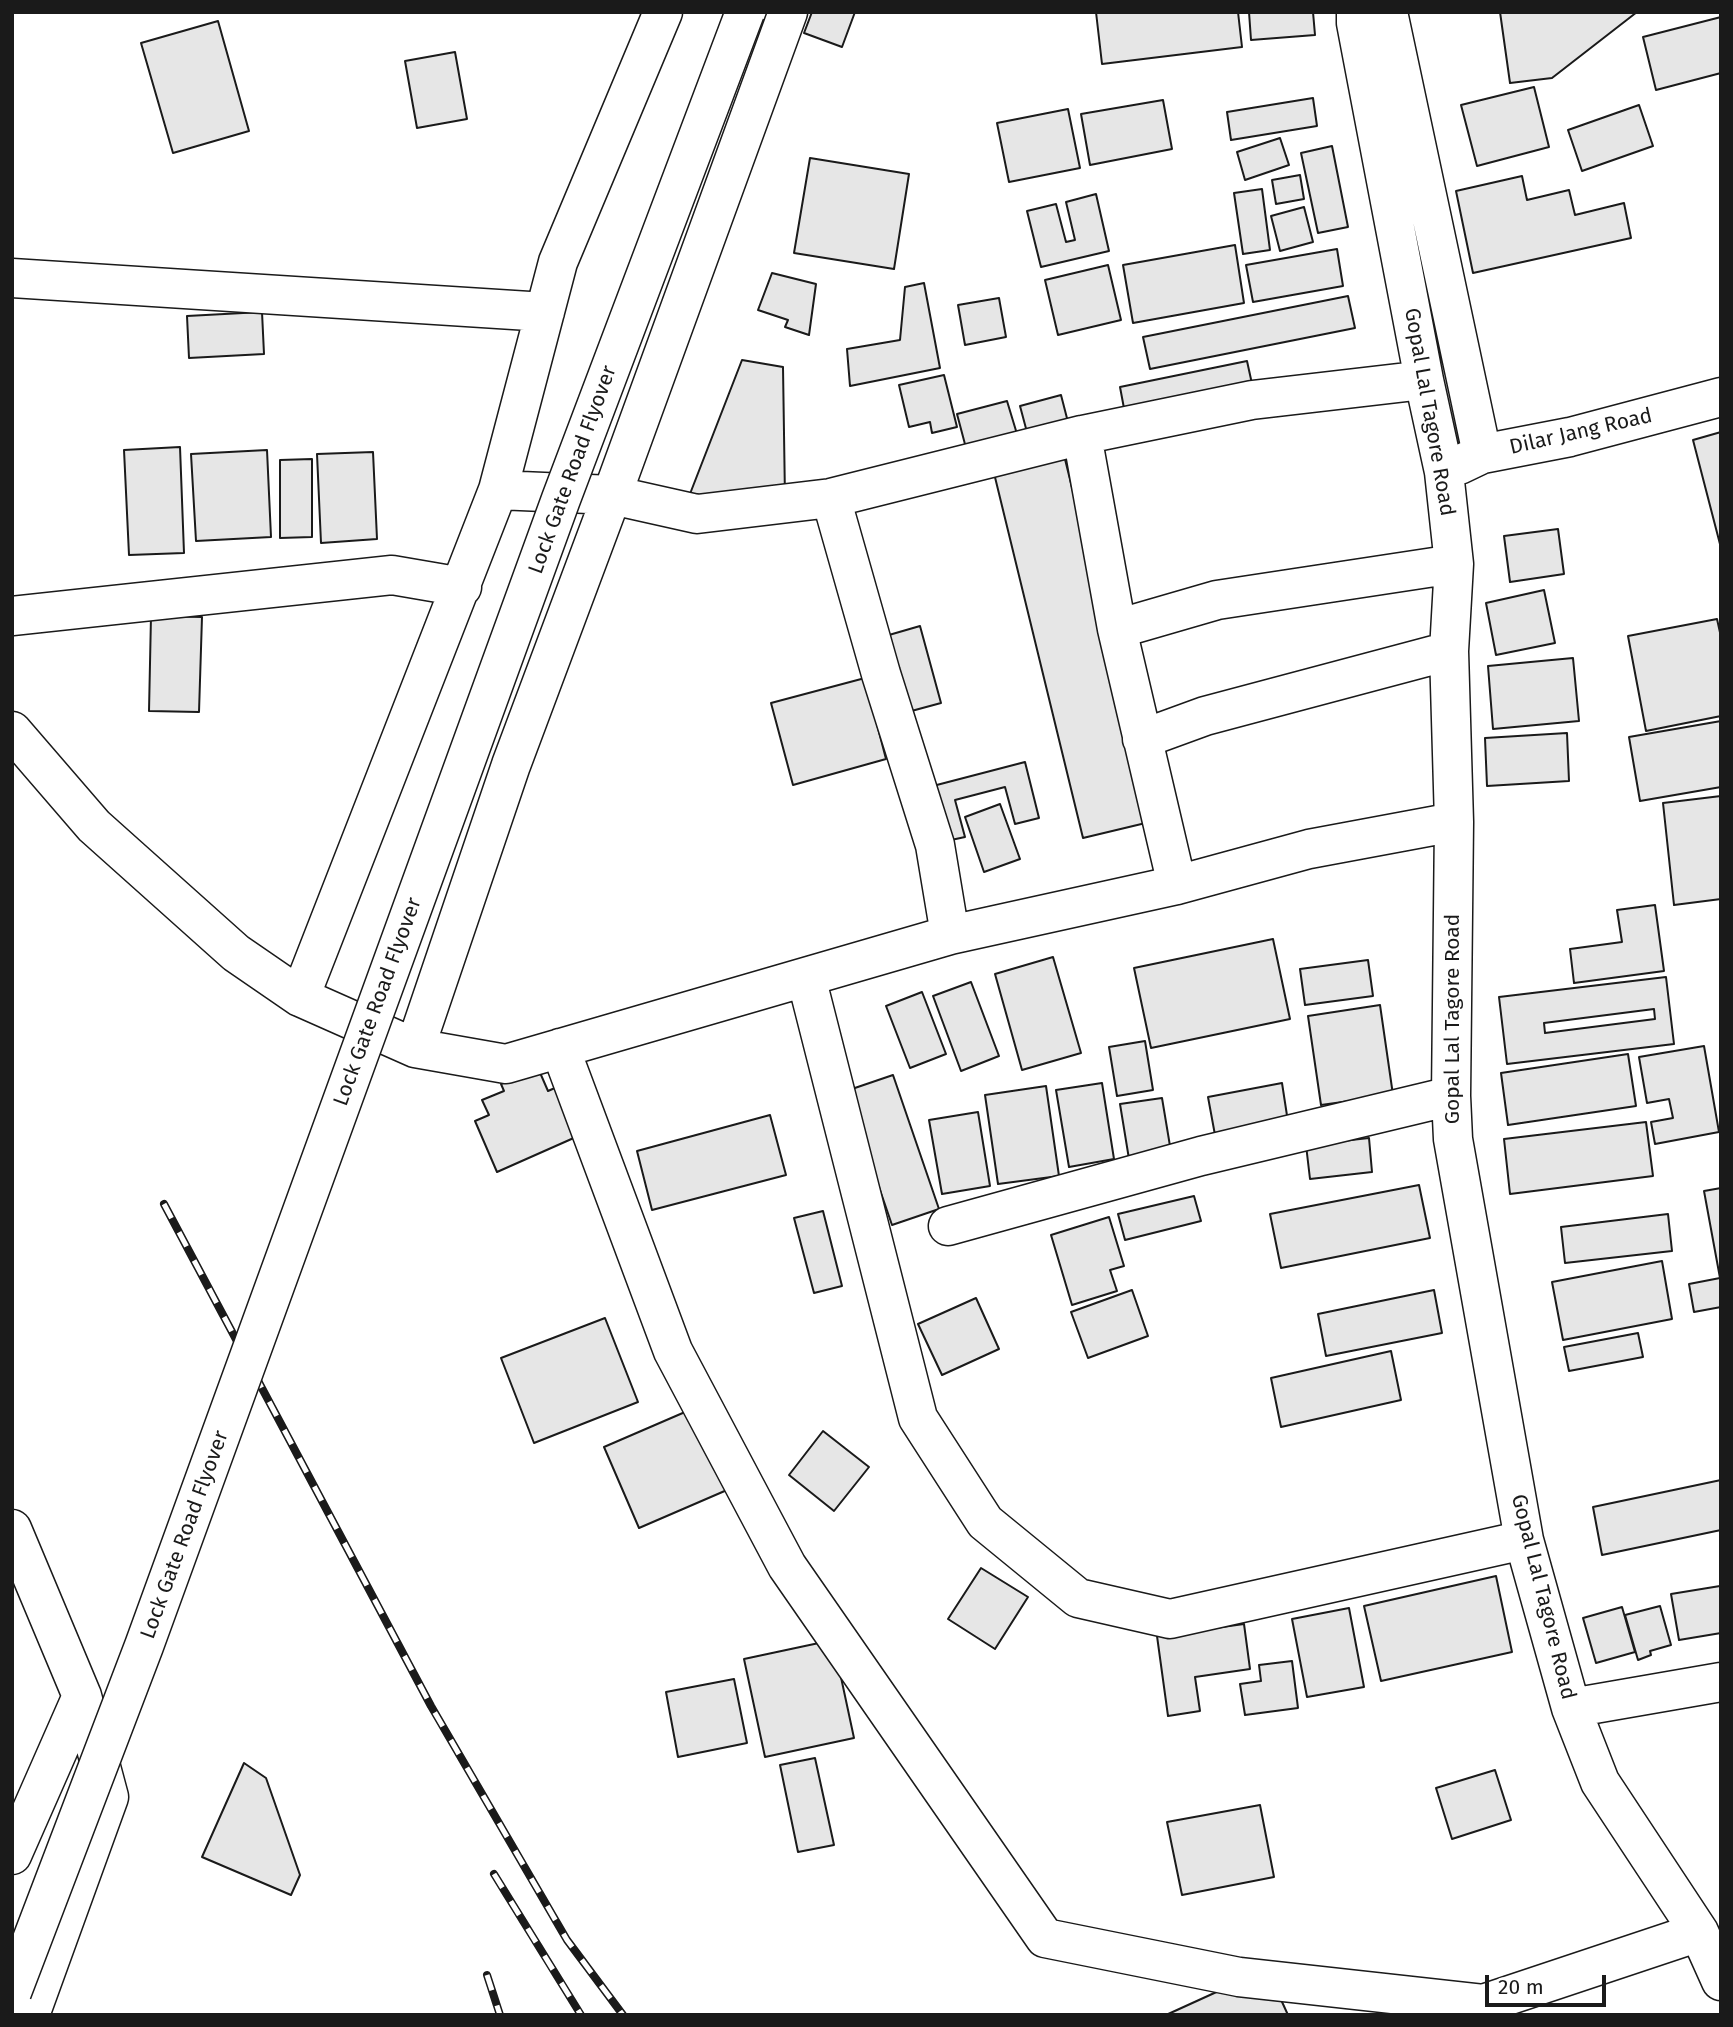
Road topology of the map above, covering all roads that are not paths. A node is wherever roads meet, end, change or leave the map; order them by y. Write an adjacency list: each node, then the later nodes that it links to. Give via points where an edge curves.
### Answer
1 (663, 12): 7 (street, via 558,262)
2 (745, 12): 40 (street, Lock Gate Road Flyover, bridge, via 561,499 144,1646)
3 (788, 12): 14 (street)
4 (1356, 12): 8 (street, Gopal Lal Tagore Road)
5 (1388, 12): 11 (street)
6 (12, 278): 7 (street)
7 (545, 312): 13 (street)
8 (1424, 380): 10 (street, via 1252,400); 12 (street, Gopal Lal Tagore Road)
9 (1721, 397): 11 (street, Dilar Jang Road, via 1570,437)
10 (1082, 435): 15 (street); 19 (street)
11 (1482, 454): 12 (street, Dilar Jang Road)
12 (1444, 472): 16 (street, Gopal Lal Tagore Road)
13 (498, 490): 14 (street); 17 (street)
14 (612, 495): 15 (street, via 697,513); 28 (street, via 511,765)
15 (831, 498): 25 (street, via 880,674 935,845)
16 (1454, 564): 19 (street, via 1217,600); 20 (street, Gopal Lal Tagore Road)
17 (462, 587): 18 (street, via 392,575); 27 (street)
18 (12, 616)
19 (1117, 629): 22 (street)
20 (1449, 651): 22 (street, via 1205,716); 23 (street, Gopal Lal Tagore Road)
21 (12, 731): 27 (street, via 94,826 236,953)
22 (1142, 739): 24 (street)
23 (1454, 822): 24 (street, via 1309,849); 30 (street, Gopal Lal Tagore Road)
24 (1177, 885): 25 (street)
25 (950, 935): 26 (street)
26 (806, 977): 29 (street); 33 (street, via 918,1418 985,1522 1078,1598 1170,1619)
27 (300, 998): 28 (street)
28 (415, 1048): 29 (street, via 506,1064)
29 (559, 1048): 38 (street, via 673,1351 787,1566 1045,1938 1239,1977 1483,2004)
30 (1451, 1096): 31 (street, via 1201,1156); 33 (street, Gopal Lal Tagore Road, via 1453,1139)
31 (948, 1226)
32 (12, 1530): 35 (street)
33 (1524, 1540): 36 (street, Gopal Lal Tagore Road)
34 (1721, 1682): 36 (street)
35 (82, 1696): 37 (street); 41 (street, via 109,1797)
36 (1571, 1708): 38 (street, Gopal Lal Tagore Road, via 1600,1782)
37 (12, 1855)
38 (1699, 1932): 39 (street, Gopal Lal Tagore Road)
39 (1721, 1981)
40 (12, 1992)
41 (30, 2015)

